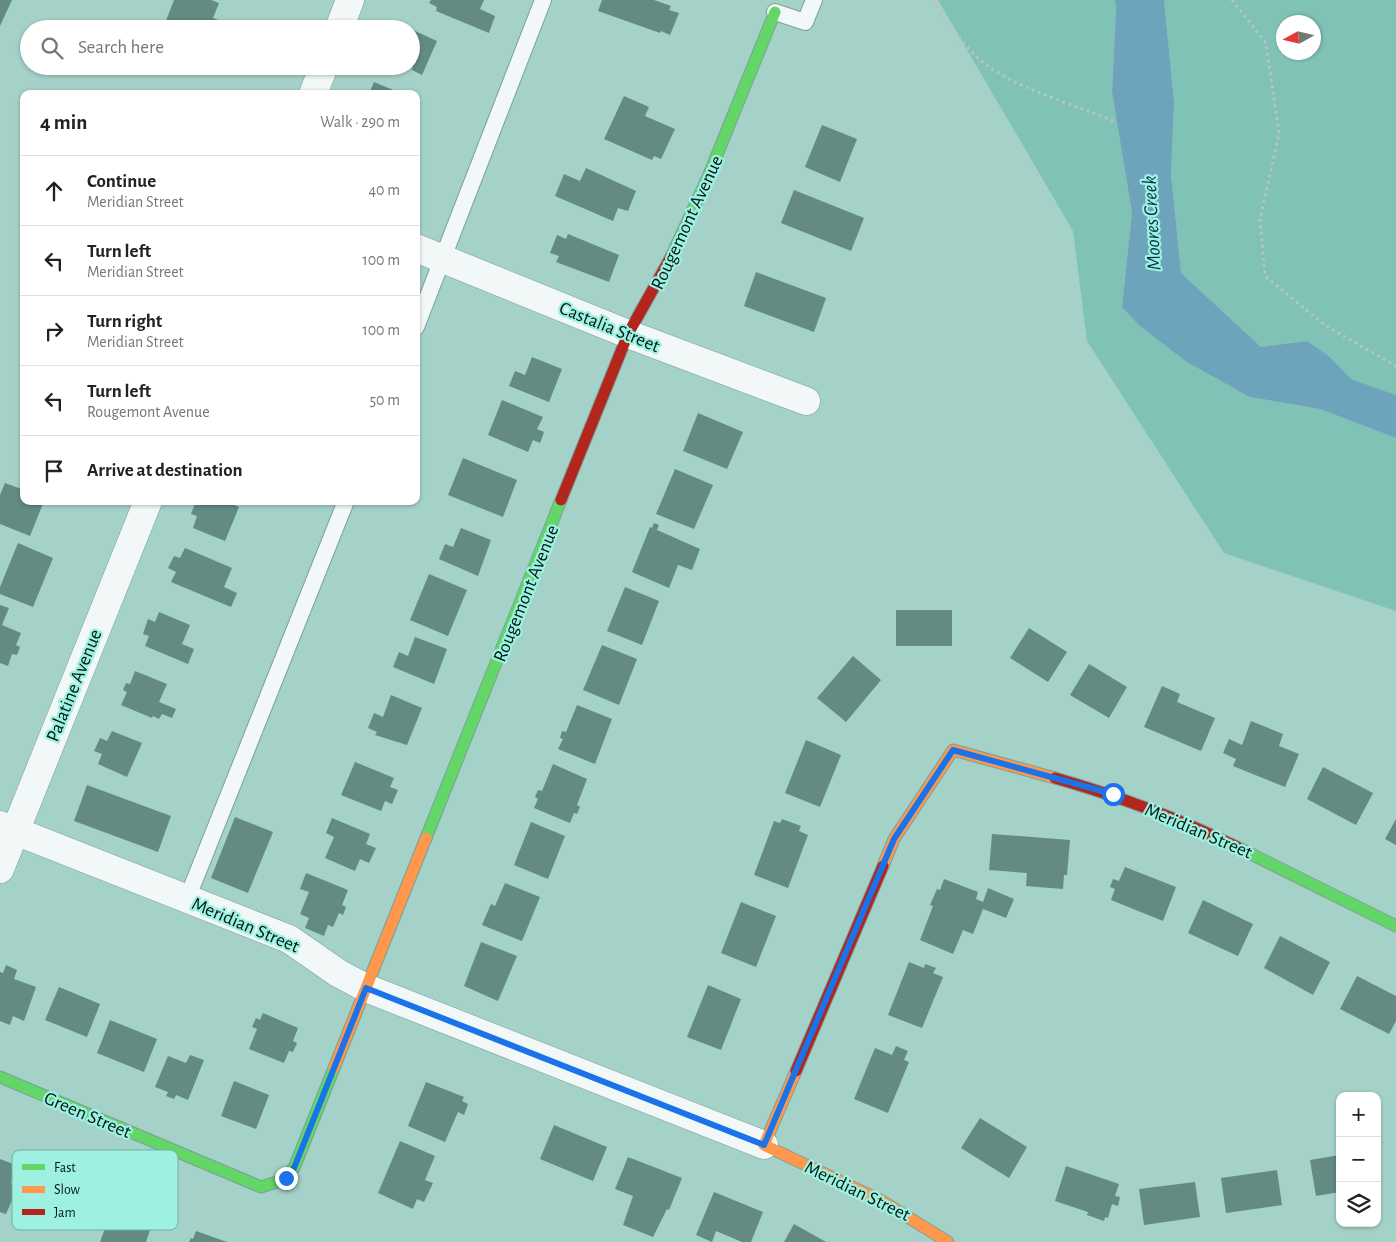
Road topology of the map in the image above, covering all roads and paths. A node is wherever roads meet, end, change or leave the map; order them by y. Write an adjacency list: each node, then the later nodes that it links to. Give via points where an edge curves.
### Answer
1 (350, 0): 7 (street)
2 (544, 0): 12 (lane)
3 (814, 0): 6 (lane, via 804,22)
4 (933, 0): 10 (path, via 954,34 978,59 1007,78)
5 (1232, 0): 15 (path, via 1266,42 1279,134 1260,219 1265,276 1326,326)
6 (775, 12): 14 (street, Rougemont Avenue, via 691,219 655,290)
7 (342, 20)
8 (321, 75): 9 (street)
9 (315, 90)
10 (1116, 122)
11 (420, 250): 12 (street, Castalia Street)
12 (444, 259): 13 (lane); 14 (street, Castalia Street)
13 (420, 317)
14 (628, 334): 16 (street, Castalia Street); 23 (street, Rougemont Avenue)
15 (1396, 366)
16 (806, 400)
17 (146, 505): 19 (street, Palatine Avenue)
18 (344, 505): 21 (lane)
19 (8, 828): 20 (street, Palatine Avenue); 21 (street, Meridian Street)
20 (0, 869)
21 (187, 899): 23 (street, Meridian Street, via 289,939)
22 (1396, 926): 25 (street, Meridian Street, via 1195,826 1113,794 953,750 894,839)
23 (366, 988): 25 (street, Meridian Street); 28 (street, Rougemont Avenue, via 294,1168)
24 (0, 1077): 26 (street, Green Street)
25 (764, 1145): 29 (street, Meridian Street, via 857,1186 918,1220)
26 (173, 1150)
27 (178, 1152): 28 (street, Green Street, via 261,1187)
28 (286, 1178)
29 (948, 1242)

